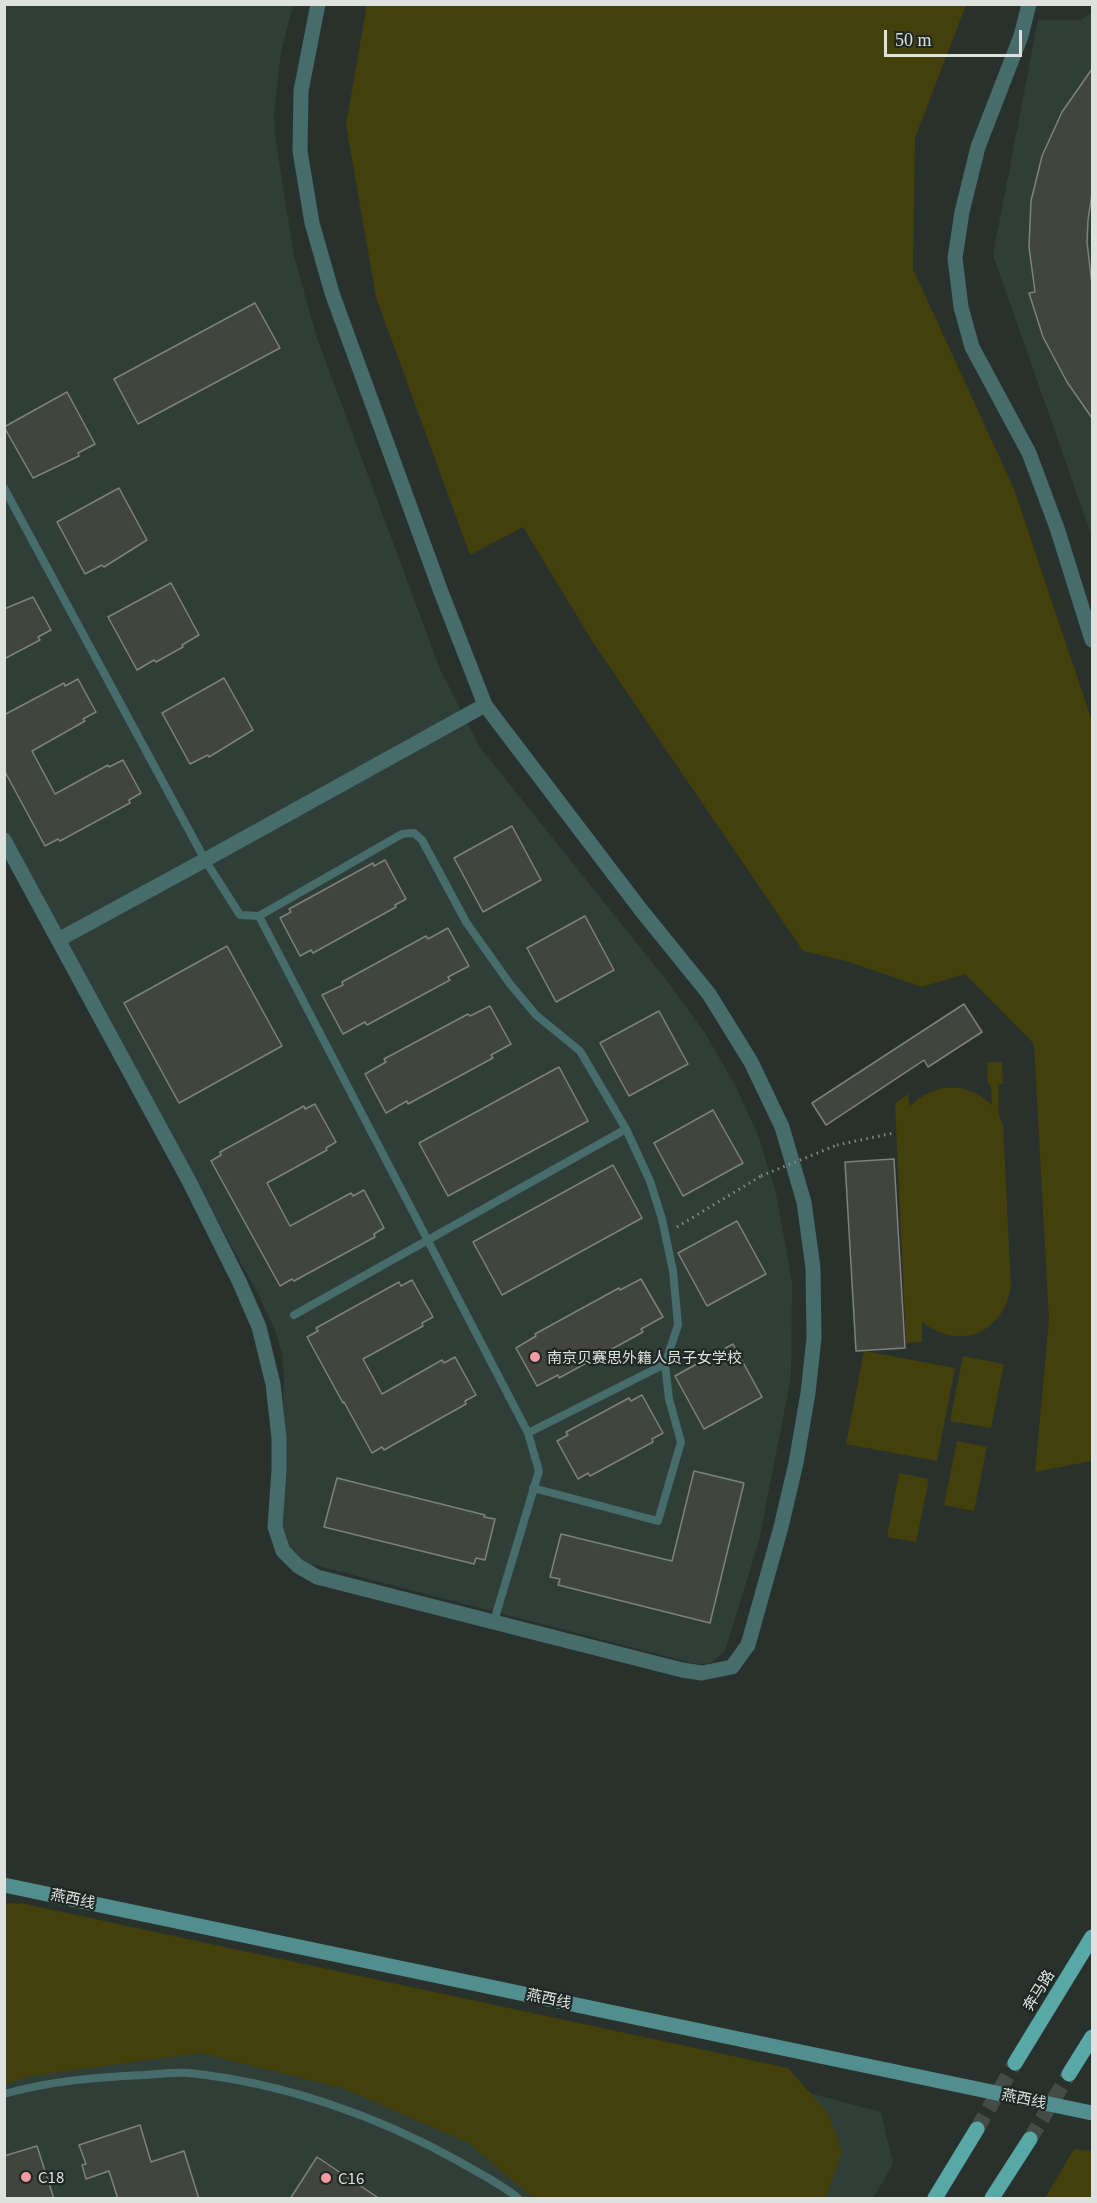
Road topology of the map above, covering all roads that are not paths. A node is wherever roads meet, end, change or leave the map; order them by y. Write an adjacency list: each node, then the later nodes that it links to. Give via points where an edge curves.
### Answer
1 (318, 4): 6 (street, via 301,91 300,151 312,223 336,304)
2 (1029, 4): 5 (street, via 1021,36 978,147 955,258 961,307 972,347 1029,453)
3 (4, 488): 4 (lane)
4 (7, 499): 8 (lane)
5 (1092, 640)
6 (485, 705): 8 (street); 17 (street, via 709,993 751,1062 782,1127 804,1202 813,1268 814,1338 800,1440 781,1527 748,1645 732,1667 702,1673 682,1670)
7 (4, 840): 10 (street)
8 (206, 860): 9 (lane, via 240,915); 10 (street)
9 (259, 916): 11 (lane, via 402,834 414,833 422,840 466,922 510,984 536,1015 580,1051); 12 (lane)
10 (58, 940): 17 (street, via 189,1181 259,1327 273,1384 279,1470 275,1527 283,1551 317,1577)
11 (626, 1129): 12 (lane); 14 (lane, via 650,1181 673,1270 678,1325)
12 (428, 1240): 13 (lane); 15 (lane)
13 (294, 1315)
14 (664, 1364): 15 (lane); 16 (lane, via 681,1442 658,1521)
15 (528, 1433): 16 (lane, via 539,1471)
16 (533, 1488): 17 (lane)
17 (494, 1621)
18 (4, 1885): 24 (main road, 燕西线)
19 (1092, 1937): 21 (main road, 奔马路)
20 (1092, 2037): 22 (main road)
21 (1015, 2062)
22 (1070, 2074)
23 (4, 2094): 27 (lane, via 109,2076 188,2073 244,2082 291,2093 383,2124 439,2150 505,2187)
24 (1092, 2113)
25 (976, 2129): 28 (main road)
26 (1030, 2139): 29 (main road)
27 (518, 2199)
28 (935, 2199)
29 (992, 2199)

